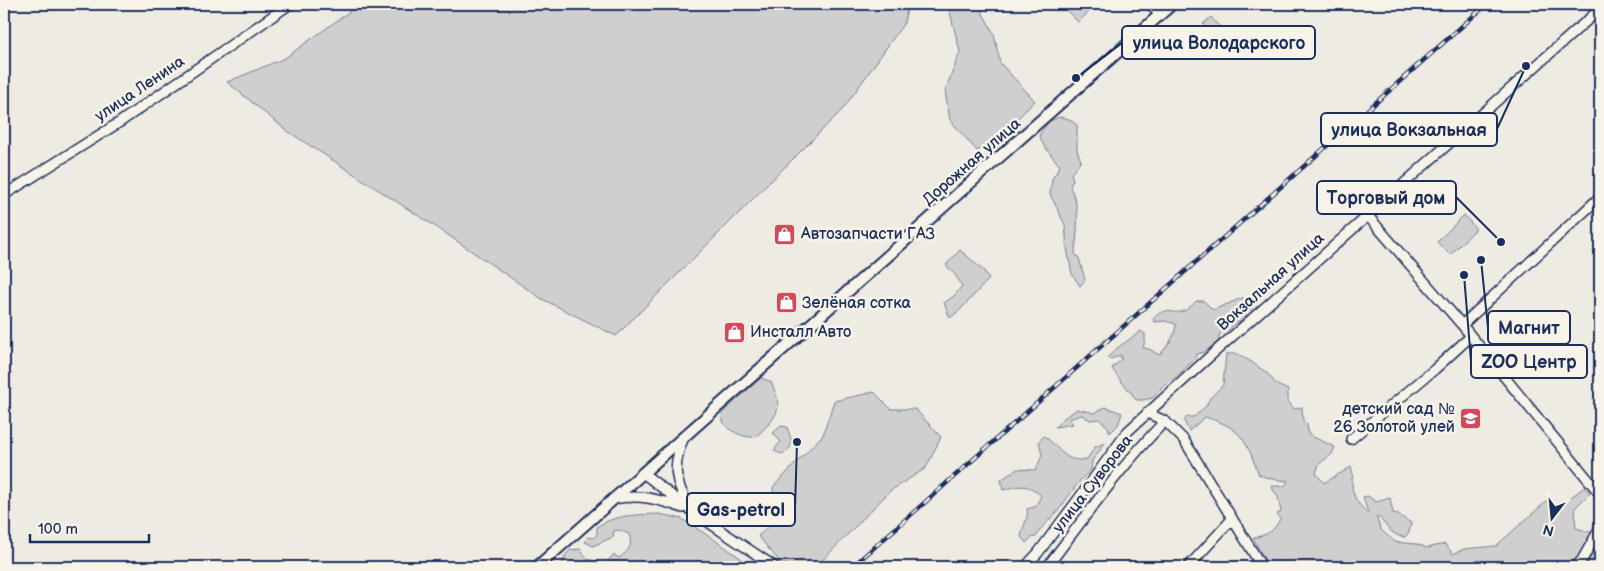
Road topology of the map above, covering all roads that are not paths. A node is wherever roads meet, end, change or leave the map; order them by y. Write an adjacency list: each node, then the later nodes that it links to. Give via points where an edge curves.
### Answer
1 (290, 4): 6 (street, улица Ленина, via 120,122)
2 (1150, 4): 5 (street)
3 (1172, 4): 5 (main road, Дорожная улица)
4 (1600, 9): 8 (street, Вокзальная улица)
5 (1160, 15): 13 (main road, Дорожная улица)
6 (4, 195)
7 (1600, 197): 9 (street)
8 (1368, 216): 9 (street); 11 (street, Вокзальная улица)
9 (1462, 325): 10 (street)
10 (1471, 336): 14 (street); 16 (street)
11 (1145, 415): 12 (street); 23 (street, Вокзальная улица, via 1128,431)
12 (1165, 421): 19 (street, via 1184,440); 24 (street, улица Суворова, via 1110,483)
13 (685, 435): 15 (main road, Дорожная улица); 18 (street, via 677,458 677,479)
14 (1351, 440)
15 (643, 473): 17 (main road, Дорожная улица); 18 (street)
16 (1600, 494)
17 (613, 499): 18 (street, via 644,496); 21 (main road, Дорожная улица)
18 (693, 512): 22 (street)
19 (1232, 519): 25 (street); 26 (street)
20 (1600, 528): 27 (street)
21 (536, 567)
22 (774, 567)
23 (1025, 567)
24 (1047, 567)
25 (1188, 567)
26 (1262, 567)
27 (1576, 567)

